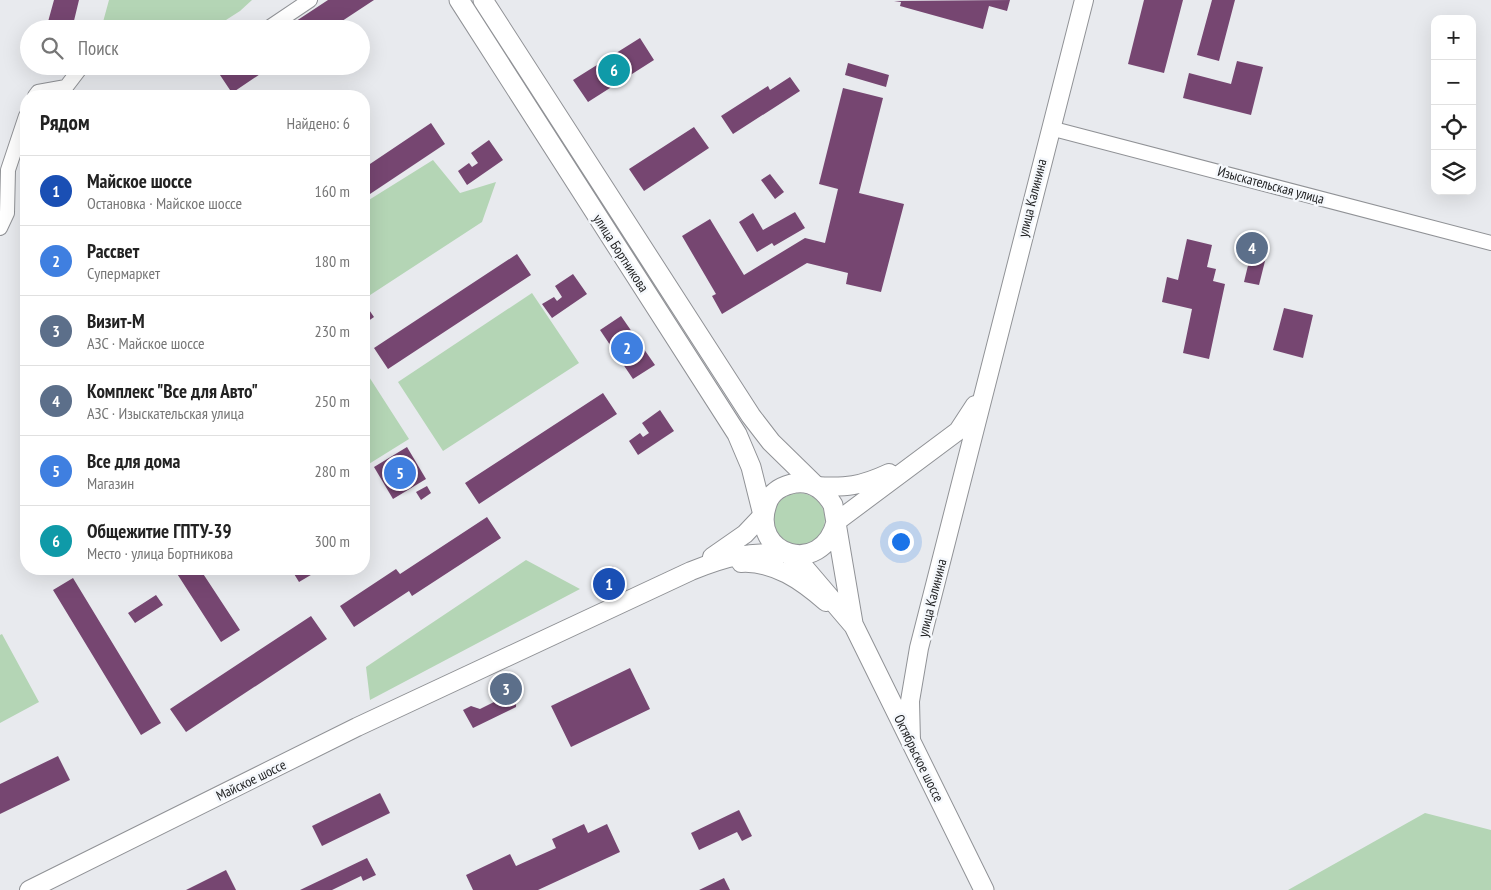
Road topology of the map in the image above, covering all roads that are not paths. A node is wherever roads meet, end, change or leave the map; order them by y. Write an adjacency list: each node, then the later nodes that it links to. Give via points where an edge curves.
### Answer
1 (310, 0): 5 (street)
2 (459, 0): 15 (main road, улица Бортникова, via 736,434 751,467)
3 (483, 0): 14 (main road, улица Бортникова, via 751,416 770,442)
4 (1084, 0): 8 (street, улица Калинина)
5 (280, 20)
6 (75, 75): 7 (street, via 66,87)
7 (49, 90)
8 (1050, 128): 11 (street, Изыскательская улица); 12 (street, улица Калинина)
9 (20, 134): 10 (street, via 8,170 7,213)
10 (0, 228)
11 (1491, 243)
12 (982, 397): 13 (street, улица Калинина, via 958,431); 20 (street, улица Калинина, via 919,648 910,701)
13 (919, 459): 14 (street, улица Калинина, via 862,485 844,488); 16 (street, улица Калинина)
14 (816, 486): 15 (main road, via 802,482 788,484 768,500); 16 (main road, via 833,505)
15 (763, 514): 17 (main road, via 765,532 774,545); 18 (street, Майское шоссе, via 745,534)
16 (836, 522): 17 (main road, via 827,543 816,552 802,556); 19 (main road, Октябрьское шоссе)
17 (787, 553): 18 (street, Майское шоссе, via 725,557); 19 (main road, Октябрьское шоссе, via 802,565)
18 (691, 571): 19 (street, Майское шоссе, via 711,564 746,563 784,572 811,589); 21 (street, Майское шоссе, via 357,727)
19 (854, 626): 20 (main road, Октябрьское шоссе)
20 (911, 742): 22 (main road, Октябрьское шоссе)
21 (29, 890)
22 (984, 890)

